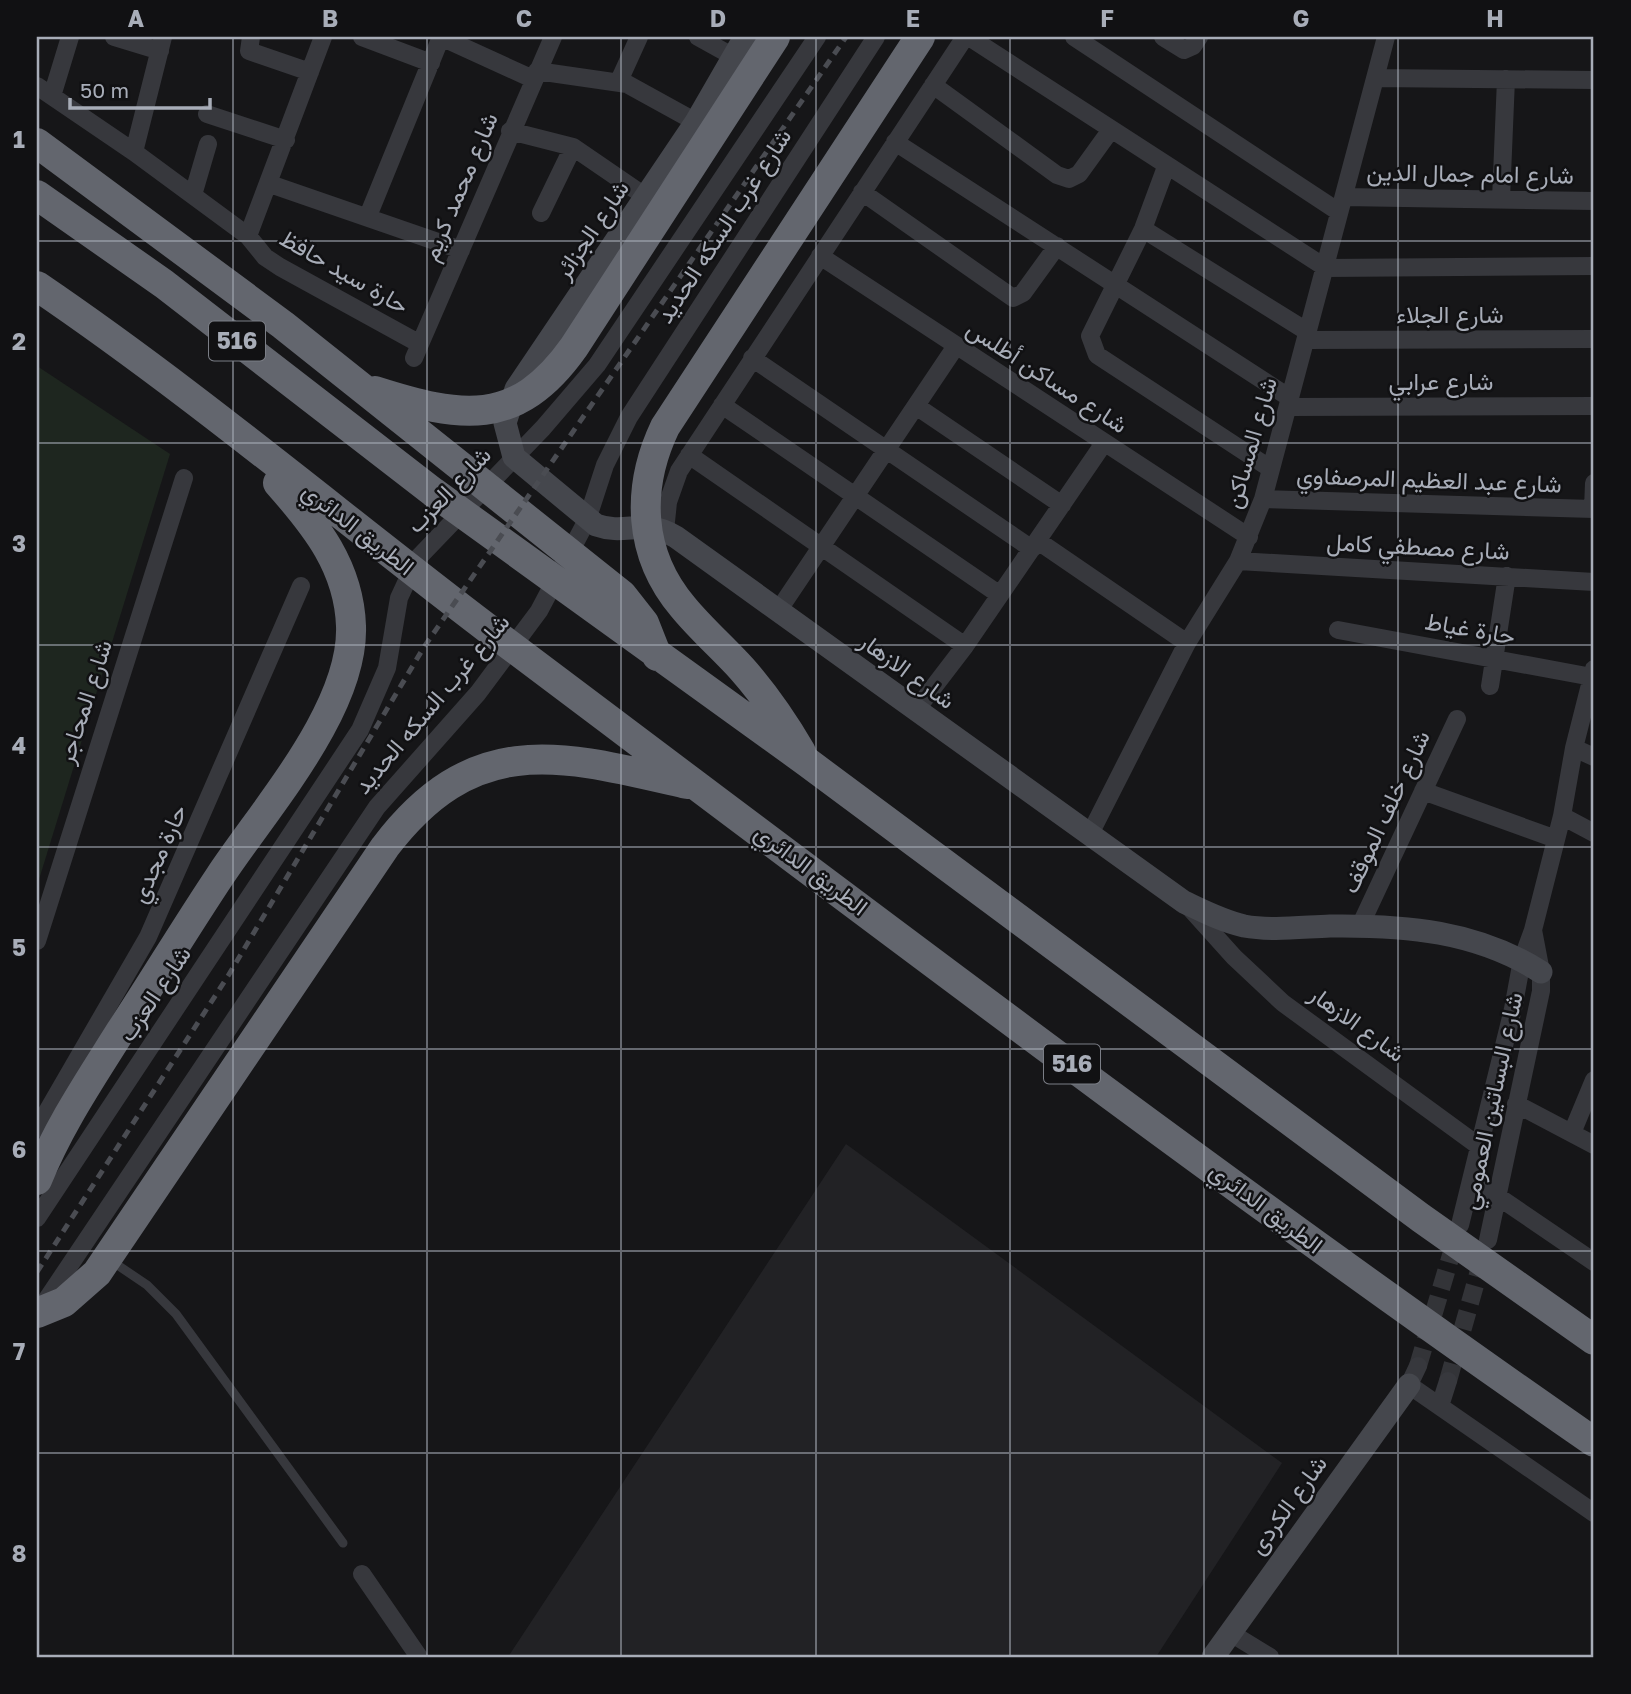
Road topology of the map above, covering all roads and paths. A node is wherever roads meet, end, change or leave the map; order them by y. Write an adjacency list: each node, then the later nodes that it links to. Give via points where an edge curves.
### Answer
1 (70, 37): 30 (street)
2 (114, 37): 20 (street)
3 (251, 37): 23 (street, via 251,52)
4 (323, 37): 23 (street)
5 (362, 37): 22 (street)
6 (441, 37): 19 (street); 22 (street)
7 (551, 37): 24 (street, شارع محمد كريم)
8 (639, 37): 28 (street)
9 (698, 37): 21 (street)
10 (775, 37): 66 (highway, via 561,365 537,387 509,403 466,412 422,407)
11 (817, 37): 75 (street, شارع العزب, via 622,332 571,397)
12 (876, 37): 83 (street, شارع غرب السكه الحديد, via 629,416 605,466)
13 (920, 37): 105 (highway, via 665,427 655,448 645,495 649,542 667,586 766,697)
14 (967, 37): 29 (street); 34 (street)
15 (1074, 37): 49 (street)
16 (1163, 37): 17 (street, via 1184,50)
17 (1199, 37)
18 (1386, 37): 25 (street, شارع المساكن)
19 (464, 41): 24 (street)
20 (162, 44): 40 (street)
21 (739, 47): 32 (street, شارع الجزائر)
22 (431, 64): 51 (street)
23 (310, 72): 35 (street)
24 (535, 75): 28 (street); 33 (street, شارع محمد كريم)
25 (1376, 78): 26 (street); 49 (street, شارع المساكن)
26 (1506, 79): 27 (street); 47 (street)
27 (1594, 80)
28 (619, 81): 32 (street)
29 (933, 85): 34 (street, via 1057,175 1069,179 1079,174); 37 (street)
30 (44, 91): 40 (street)
31 (206, 114): 35 (street)
32 (696, 122): 46 (street, شارع الجزائر)
33 (510, 131): 39 (street); 55 (street, شارع محمد كريم)
34 (1110, 131): 41 (street)
35 (286, 140): 42 (street)
36 (37, 142): 66 (highway)
37 (895, 142): 43 (street); 54 (street)
38 (208, 144): 45 (street)
39 (573, 147): 46 (street); 50 (street)
40 (134, 152): 45 (street)
41 (1166, 167): 52 (street); 58 (street)
42 (270, 184): 51 (street); 53 (street)
43 (862, 192): 54 (street, via 1013,298 1023,293); 56 (street)
44 (37, 195): 93 (highway, 516, via 164,284 433,492)
45 (193, 195): 53 (street)
46 (646, 197): 75 (street, شارع الجزائر, via 510,400 505,423)
47 (1501, 200): 48 (street, شارع امام جمال الدين); 49 (street, شارع امام جمال الدين)
48 (1594, 201)
49 (1342, 204): 58 (street, شارع المساكن)
50 (541, 213)
51 (368, 216): 55 (street)
52 (1143, 229): 59 (street); 61 (street)
53 (248, 236): 64 (street, حارة سيد حافظ, via 280,267)
54 (1057, 246): 59 (street)
55 (461, 250): 64 (street, شارع محمد كريم)
56 (820, 256): 63 (street, شارع مساكن أطلس); 65 (street)
57 (1594, 266): 58 (street)
58 (1326, 268): 61 (street, شارع المساكن)
59 (1115, 285): 67 (street); 76 (street, via 1090,336 1097,355)
60 (37, 286): 71 (highway, الطريق الدائري / 516)
61 (1307, 336): 62 (street, شارع الجلاء); 67 (street, شارع المساكن)
62 (1594, 340)
63 (956, 345): 69 (street); 72 (street, شارع مساكن أطلس)
64 (417, 351)
65 (752, 358): 68 (street); 73 (street)
66 (356, 385): 93 (highway, via 453,462)
67 (1289, 403): 70 (street, شارع عرابي); 76 (street, شارع المساكن)
68 (722, 405): 74 (street); 79 (street)
69 (916, 406): 73 (street); 81 (street)
70 (1594, 406)
71 (225, 423): 106 (highway, الطريق الدائري / 516, via 386,551); 122 (highway, via 330,547 341,572 351,627 343,681 319,731 220,876 65,1121)
72 (1104, 443): 81 (street); 85 (street, شارع مساكن أطلس)
73 (887, 450): 79 (street); 86 (street)
74 (688, 455): 84 (street, via 672,488); 87 (street)
75 (514, 457): 83 (street); 122 (street, شارع العزب, via 410,571 399,598 387,668 360,730)
76 (1270, 469): 80 (street, شارع المساكن)
77 (184, 478): 114 (street, شارع المحاجر)
78 (1594, 483): 82 (street)
79 (856, 496): 87 (street); 92 (street)
80 (1263, 499): 82 (street, شارع عبد العظيم المرصفاوي); 85 (street, شارع المساكن)
81 (1062, 505): 86 (street)
82 (1594, 509)
83 (587, 520): 84 (street, شارع الازهار, via 613,530 642,526); 130 (street, شارع غرب السكه الحديد, via 552,589 510,653 377,807)
84 (665, 531): 94 (street, شارع الازهار)
85 (1249, 537): 88 (street, شارع المساكن)
86 (1035, 545): 92 (street); 96 (street)
87 (823, 547): 94 (street); 97 (street)
88 (1238, 561): 89 (street, شارع مصطفي كامل); 96 (street, شارع المساكن)
89 (1507, 576): 90 (street, شارع مصطفي كامل); 98 (street)
90 (1594, 582)
91 (301, 586): 118 (street, حارة مجدي, via 148,937)
92 (1000, 595): 97 (street)
93 (613, 606): 105 (highway, 516, via 657,656)
94 (778, 611): 101 (street, شارع الازهار)
95 (1338, 630): 98 (street, حارة غياط)
96 (1187, 643): 110 (street, شارع المساكن)
97 (965, 646): 101 (street)
98 (1494, 658): 99 (street, حارة غياط); 100 (street)
99 (1592, 683): 103 (street, شارع البساتين العمومي)
100 (1490, 686)
101 (916, 710): 110 (street, شارع الازهار)
102 (1457, 719): 107 (street, شارع خلف الموقف)
103 (1574, 748): 104 (street); 108 (street, شارع البساتين العمومي)
104 (1594, 757)
105 (807, 762): 131 (highway, 516, via 1421,1218)
106 (699, 786): 128 (highway, via 589,762 522,759 489,766 430,797 385,847); 135 (highway, الطريق الدائري / 516, via 1375,1289)
107 (1423, 791): 111 (street); 113 (street, شارع خلف الموقف)
108 (1562, 816): 109 (street); 111 (street, شارع البساتين العمومي)
109 (1594, 833)
110 (1090, 834): 112 (street, شارع الازهار)
111 (1556, 839): 115 (street, شارع البساتين العمومي, via 1533,930)
112 (1184, 902): 113 (street, شارع الازهار, via 1246,926); 121 (street, شارع الازهار, via 1283,1003)
113 (1360, 926): 115 (street, شارع الازهار, via 1453,934 1489,944)
114 (37, 941)
115 (1532, 966): 117 (street, شارع البساتين العمومي, via 1541,991); 121 (street, شارع البساتين العمومي)
116 (1594, 1080): 119 (street)
117 (1516, 1104): 119 (street); 124 (street, شارع البساتين العمومي)
118 (37, 1129)
119 (1572, 1133): 120 (street)
120 (1594, 1145)
121 (1480, 1147): 123 (street, شارع البساتين العمومي)
122 (44, 1173): 125 (street, شارع العزب)
123 (1472, 1179): 124 (street); 126 (street, شارع البساتين العمومي)
124 (1498, 1194): 127 (street, شارع البساتين العمومي); 129 (street)
125 (37, 1218)
126 (1460, 1225)
127 (1488, 1240)
128 (107, 1259): 130 (highway, via 76,1294); 137 (lane, via 147,1285 176,1314)
129 (1594, 1262)
130 (37, 1313)
131 (1594, 1340)
132 (1413, 1375): 134 (street); 139 (street, شارع الكردى)
133 (1448, 1381): 134 (street)
134 (1440, 1406): 136 (street)
135 (1594, 1443)
136 (1594, 1513)
137 (343, 1543)
138 (362, 1574): 140 (street)
139 (1229, 1632): 141 (street, شارع الكردى); 142 (street)
140 (419, 1657)
141 (1213, 1657)
142 (1270, 1657)

